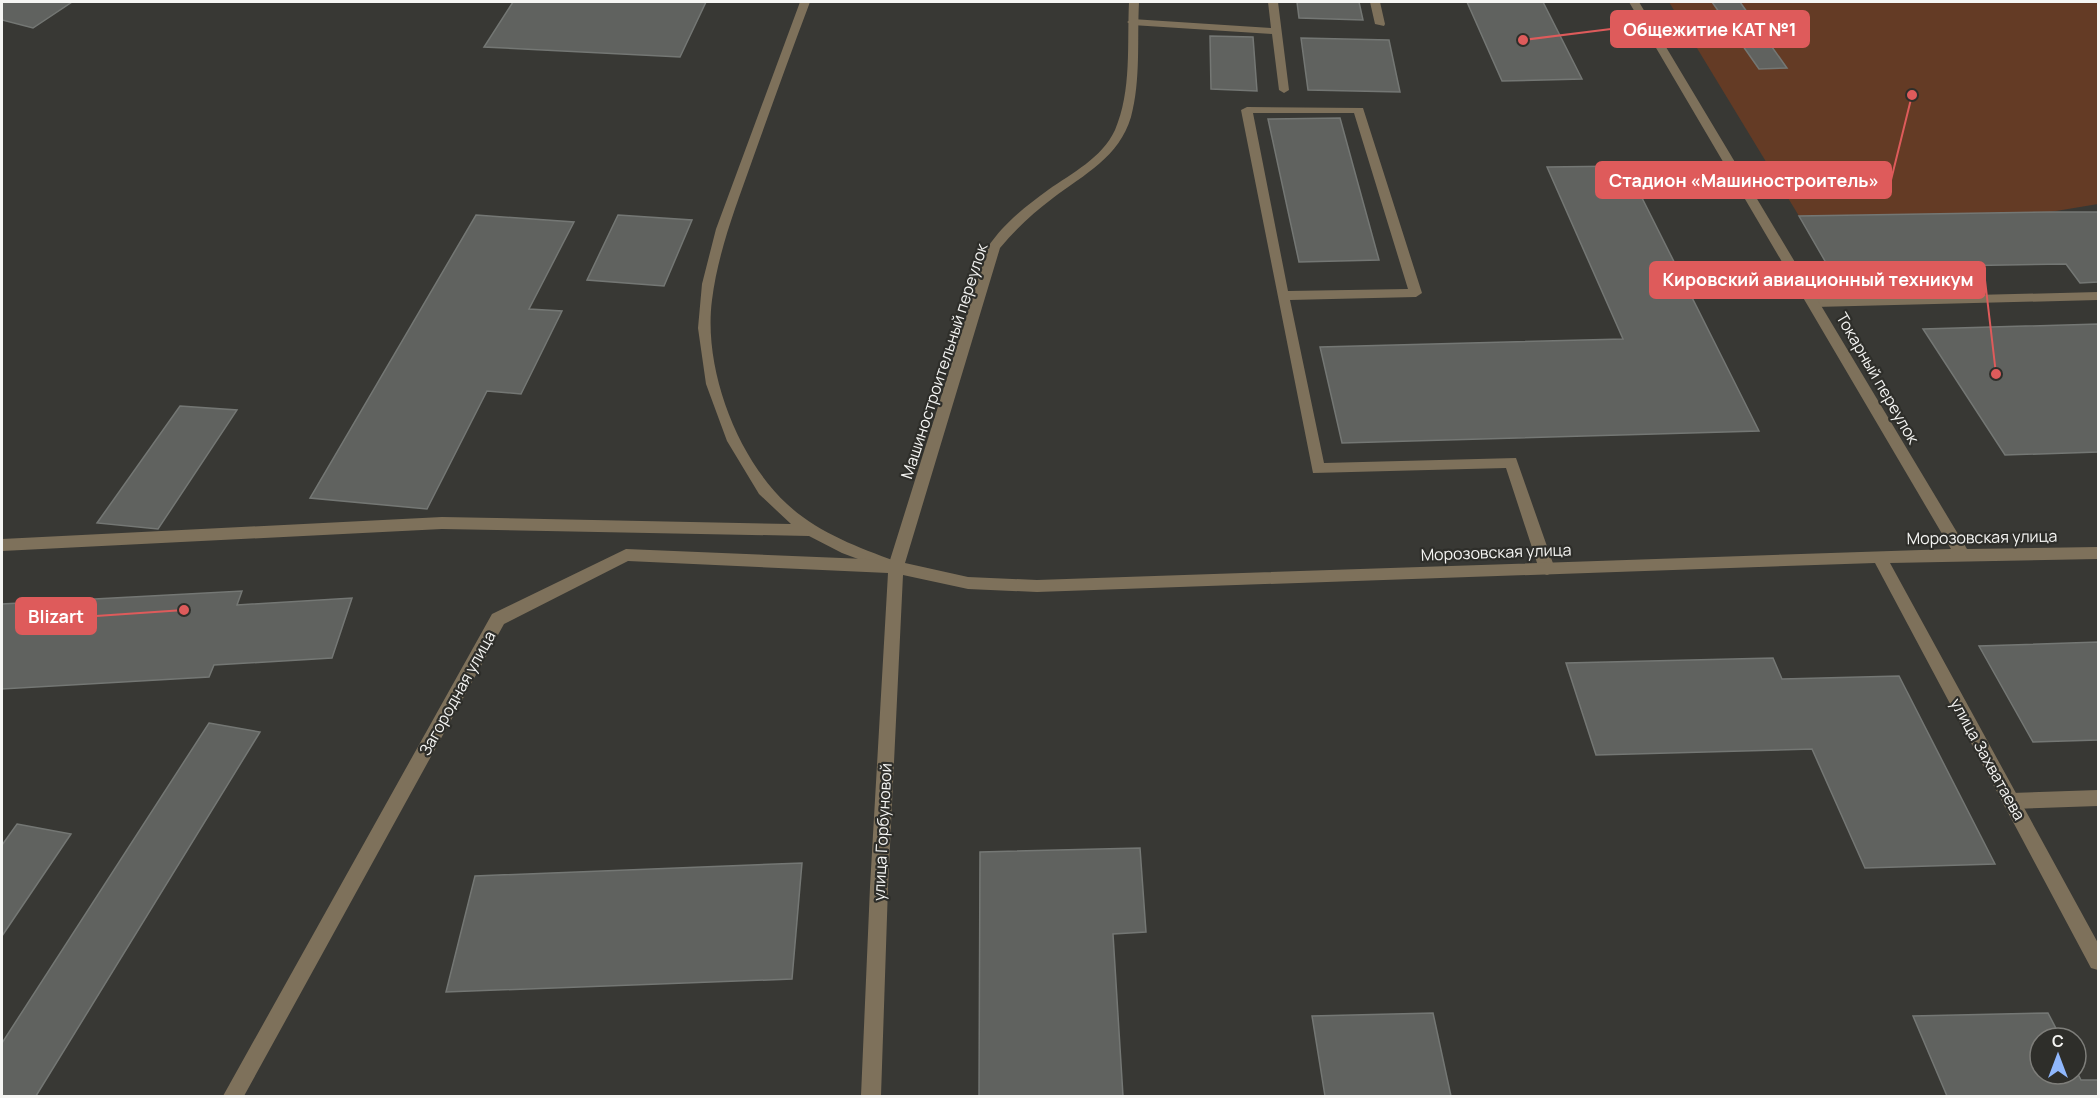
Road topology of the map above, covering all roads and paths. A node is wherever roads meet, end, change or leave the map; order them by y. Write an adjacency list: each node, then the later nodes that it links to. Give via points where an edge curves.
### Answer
1 (805, 2): 13 (street, via 727,216 705,303 705,334 713,382 742,456 781,507)
2 (1134, 2): 6 (street, Машиностроительный переулок)
3 (1273, 2): 8 (street)
4 (1375, 2): 7 (street)
5 (1634, 2): 12 (street, Токарный переулок)
6 (1132, 22): 8 (street); 18 (street, Машиностроительный переулок, via 1129,96 1120,129 1104,155 1042,200 994,247)
7 (1380, 24)
8 (1276, 31): 9 (street)
9 (1284, 90)
10 (1283, 296): 10 (street, via 1416,293 1359,110 1247,110); 19 (street, via 1318,469 1510,462)
11 (2098, 296): 12 (street)
12 (1815, 303): 16 (street, Токарный переулок)
13 (812, 530): 14 (street, via 442,523); 18 (street, via 858,555)
14 (2, 545)
15 (2098, 553): 16 (street, Морозовская улица)
16 (1963, 556): 17 (street, Морозовская улица)
17 (1879, 557): 19 (street, Морозовская улица); 21 (street, улица Захватаева)
18 (896, 567): 19 (street, Морозовская улица, via 968,583 1037,586); 23 (street, Загородная улица, via 626,555 498,619); 24 (street, улица Горбуновой)
19 (1547, 568)
20 (2098, 798): 21 (street)
21 (2011, 801): 22 (street, улица Захватаева)
22 (2098, 961)
23 (233, 1096)
24 (871, 1096)

